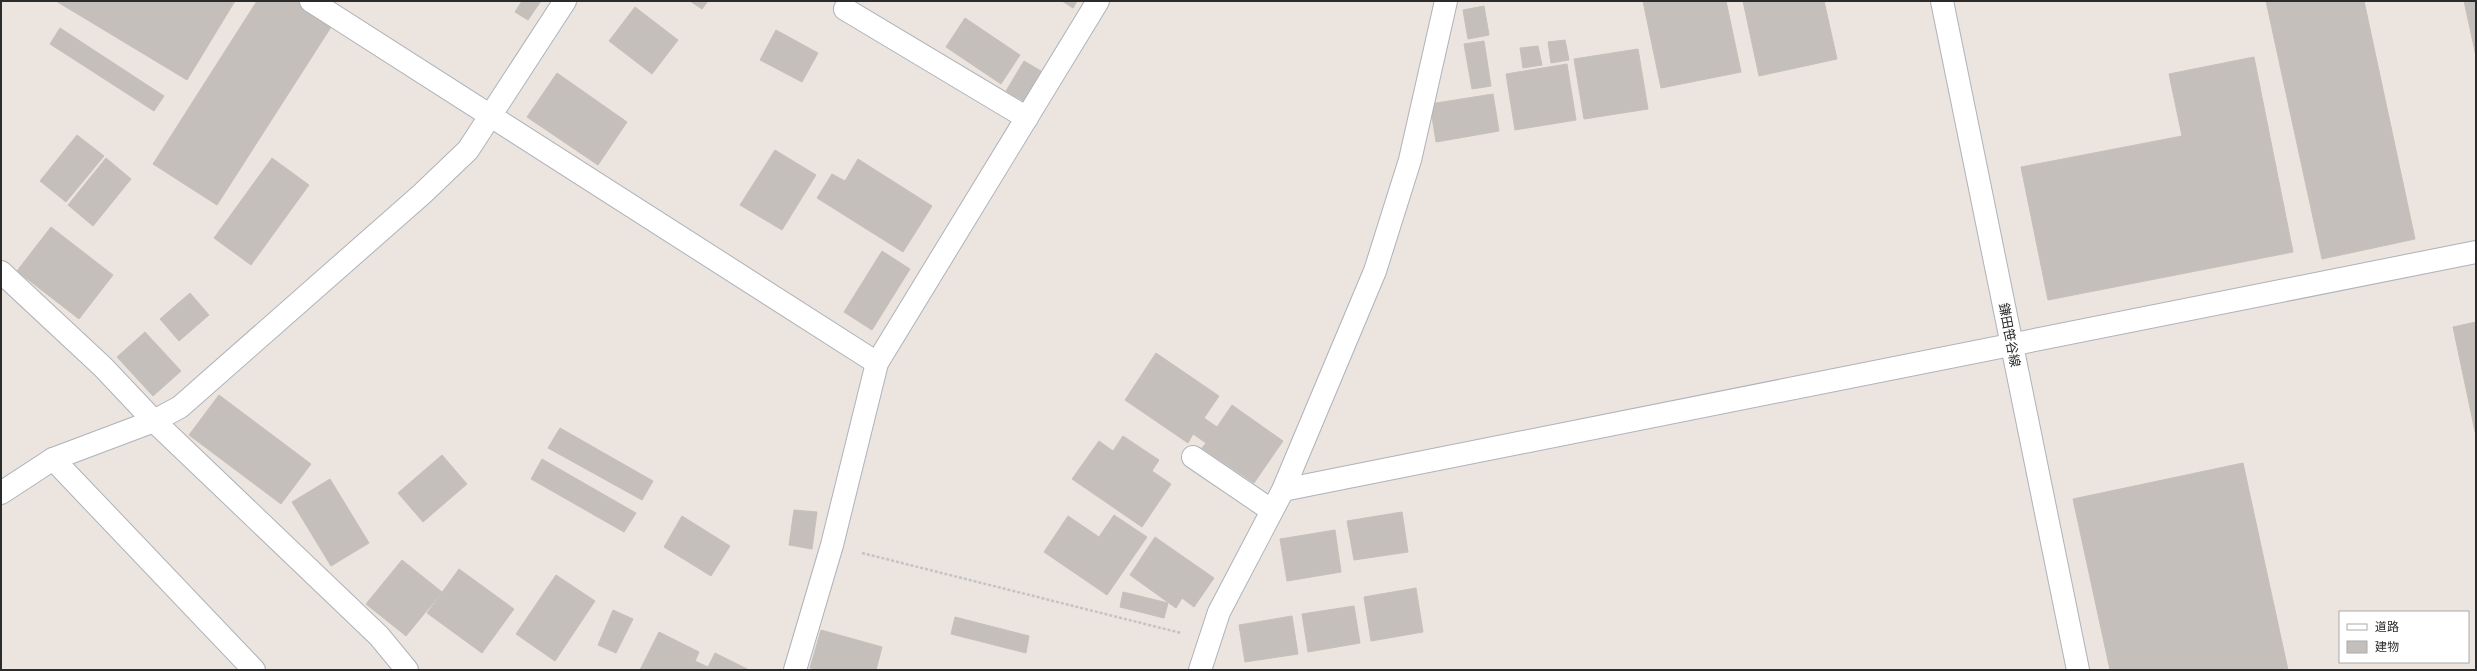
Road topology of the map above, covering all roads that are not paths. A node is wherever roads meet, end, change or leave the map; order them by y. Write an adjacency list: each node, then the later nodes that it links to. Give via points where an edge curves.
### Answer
1 (311, 1): 7 (street)
2 (565, 1): 7 (street)
3 (1098, 1): 8 (street)
4 (1446, 1): 16 (street, via 1410,160 1375,271)
5 (1942, 1): 11 (street, 鎌田笹谷線)
6 (845, 9): 8 (street)
7 (491, 116): 12 (street); 13 (street, via 468,150 422,194 180,407)
8 (1027, 118): 12 (street)
9 (2476, 252): 11 (street)
10 (1, 272): 13 (street, via 103,367)
11 (2011, 344): 16 (street); 23 (street, 鎌田笹谷線)
12 (877, 363): 21 (street, via 832,545)
13 (154, 421): 15 (street); 20 (street, via 379,636)
14 (1193, 457): 18 (street)
15 (53, 459): 17 (street); 19 (street)
16 (1283, 490): 18 (street)
17 (1, 493)
18 (1271, 510): 22 (street, via 1219,612)
19 (254, 670)
20 (407, 670)
21 (795, 670)
22 (1200, 670)
23 (2078, 670)

